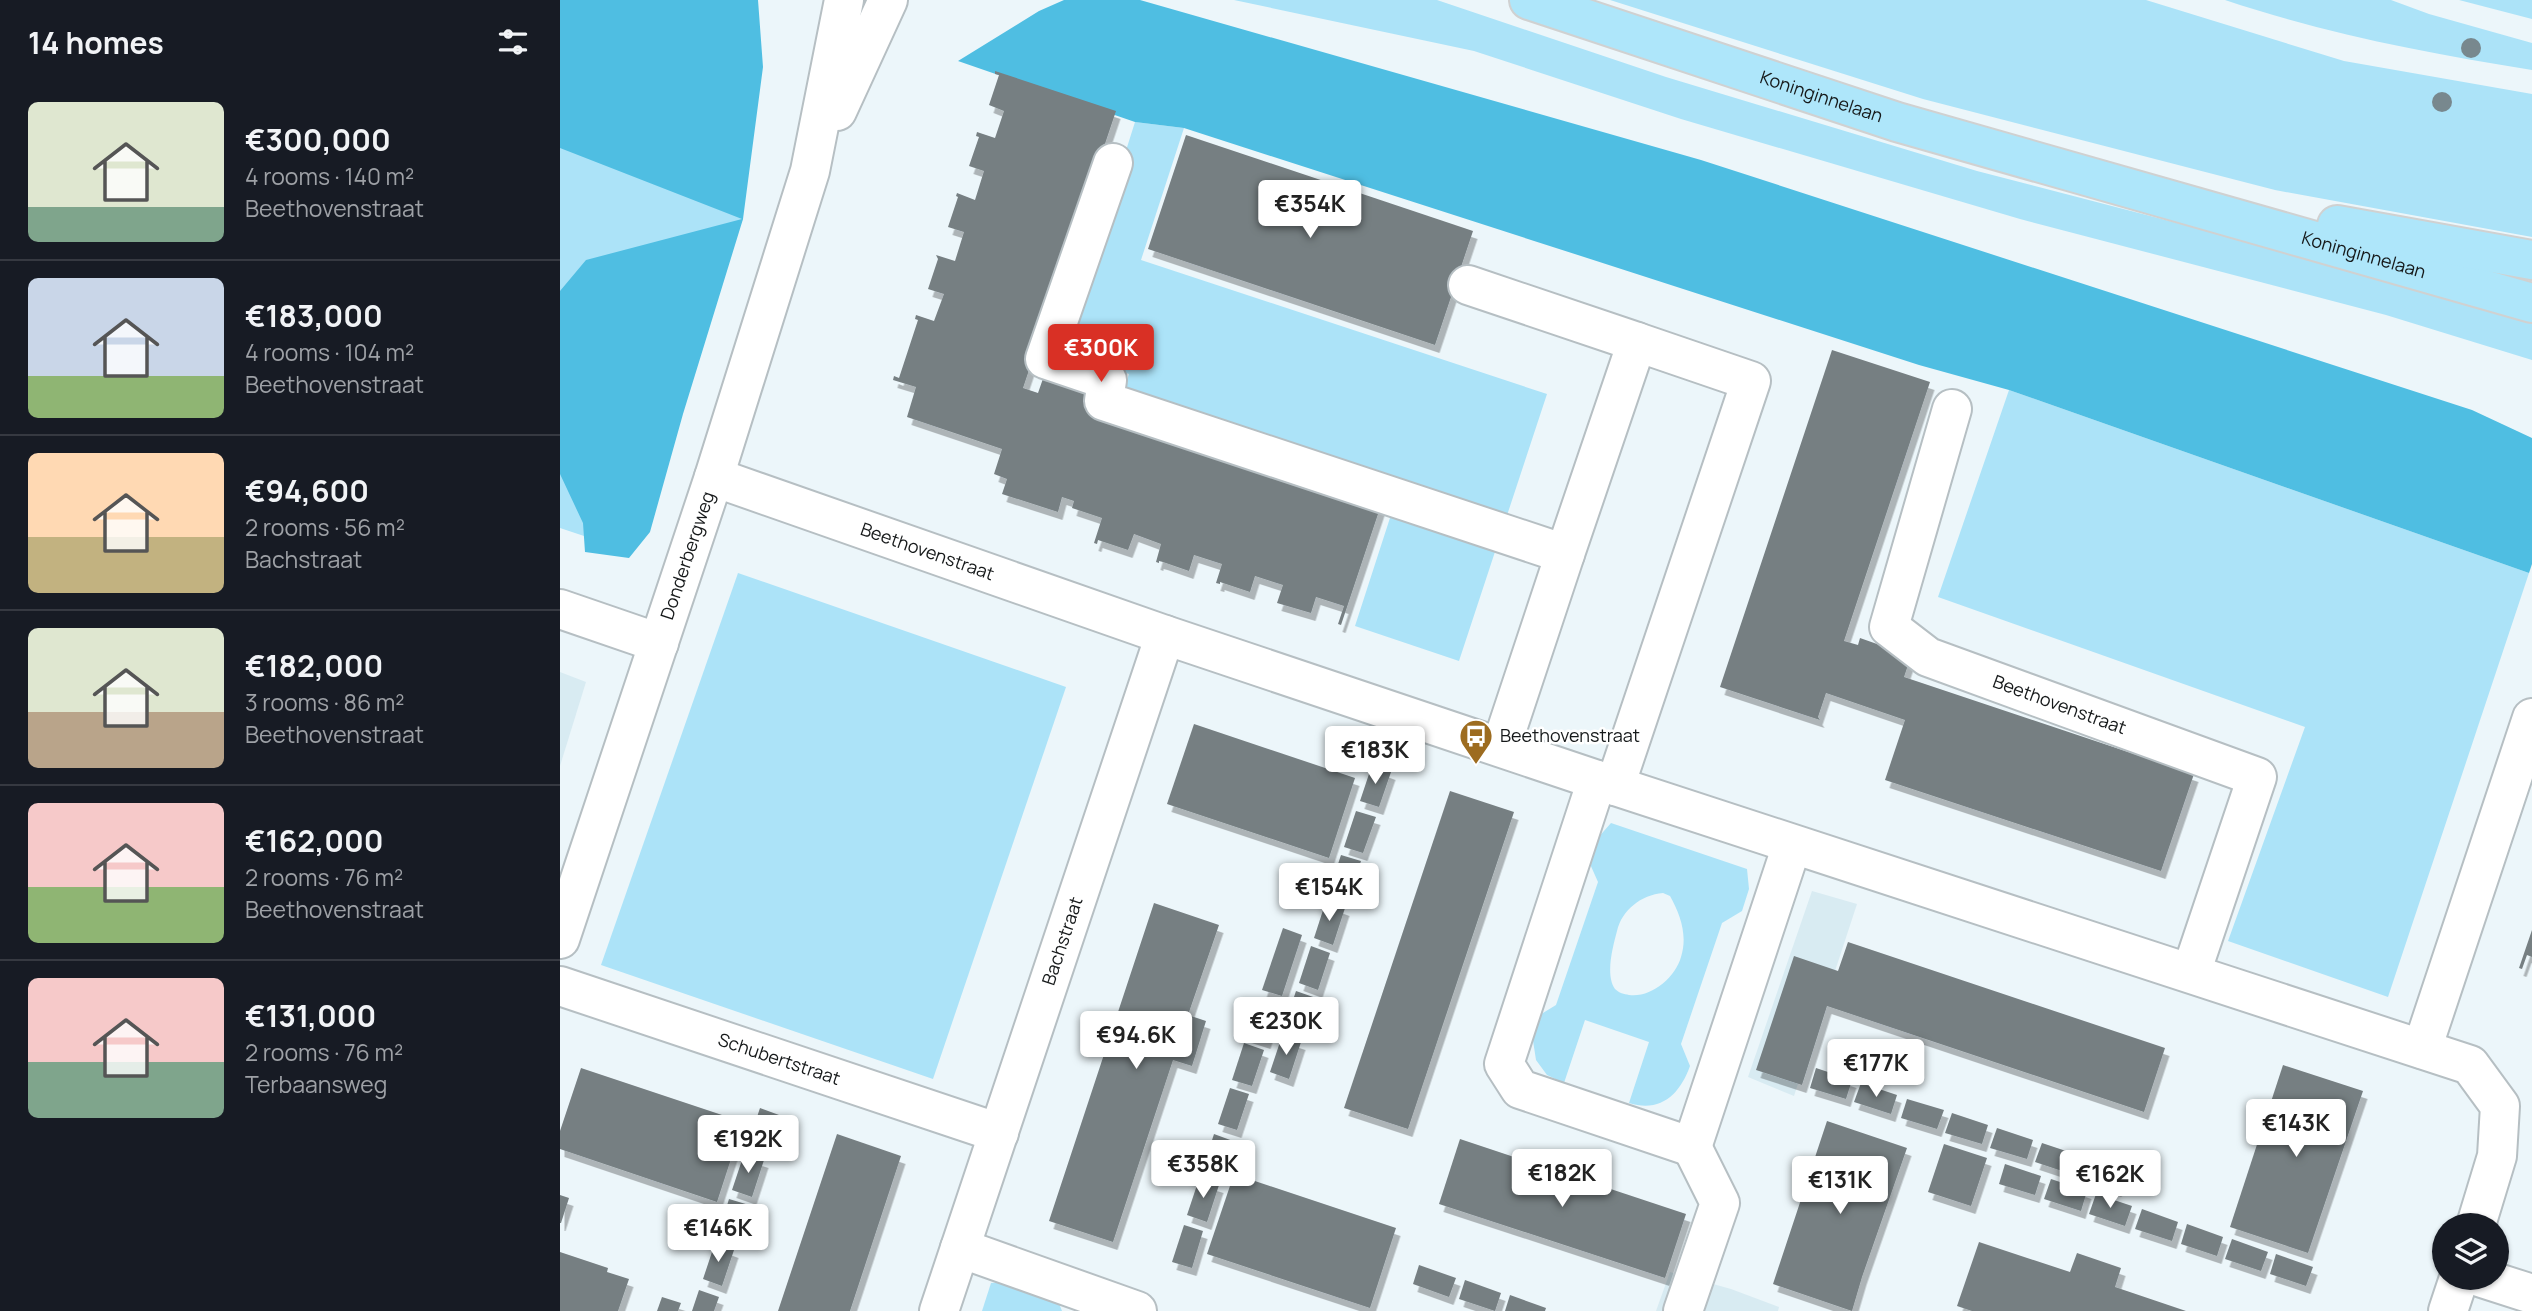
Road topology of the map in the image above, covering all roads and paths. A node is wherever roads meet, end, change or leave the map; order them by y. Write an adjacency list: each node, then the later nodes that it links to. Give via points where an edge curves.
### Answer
1 (844, 0): 5 (street, Donderbergweg)
2 (888, 0): 5 (street, Donderbergweg)
3 (1529, 0): 6 (main road, Koninginnelaan, via 1897,122)
4 (1113, 163): 13 (street, via 1045,359 1107,380 1104,401)
5 (810, 171): 12 (street, Donderbergweg)
6 (2115, 184): 7 (main road, Koninginnelaan); 9 (main road, Koninginnelaan)
7 (2532, 260)
8 (1468, 285): 10 (street)
9 (2532, 303)
10 (1637, 342): 13 (street); 19 (street, via 1751,381)
11 (1952, 409): 22 (street, Beethovenstraat, via 1889,627 1928,657 2257,776)
12 (713, 477): 15 (street, Beethovenstraat); 16 (street, Donderbergweg)
13 (1565, 554): 18 (street)
14 (560, 609): 16 (street)
15 (1166, 635): 18 (street, Beethovenstraat); 25 (street, Bachstraat)
16 (659, 643): 21 (street, Donderbergweg)
17 (2532, 718): 24 (street)
18 (1501, 747): 19 (street, Beethovenstraat)
19 (1606, 783): 20 (street, Beethovenstraat); 26 (street, via 1504,1064 1520,1089)
20 (1792, 845): 22 (street, Beethovenstraat); 26 (street)
21 (560, 939)
22 (2191, 973): 24 (street, Beethovenstraat)
23 (560, 986): 25 (street, Schubertstraat)
24 (2422, 1049): 27 (street, Beethovenstraat, via 2470,1065 2500,1106 2497,1156)
25 (999, 1133): 28 (street, Bachstraat)
26 (1692, 1147): 34 (street, via 1720,1203)
27 (2480, 1213)
28 (960, 1248): 32 (street, Bachstraat); 33 (street)
29 (2509, 1287): 31 (street)
30 (2455, 1290): 35 (street)
31 (2532, 1294)
32 (939, 1311)
33 (1138, 1311)
34 (1684, 1311)
35 (2448, 1311)

